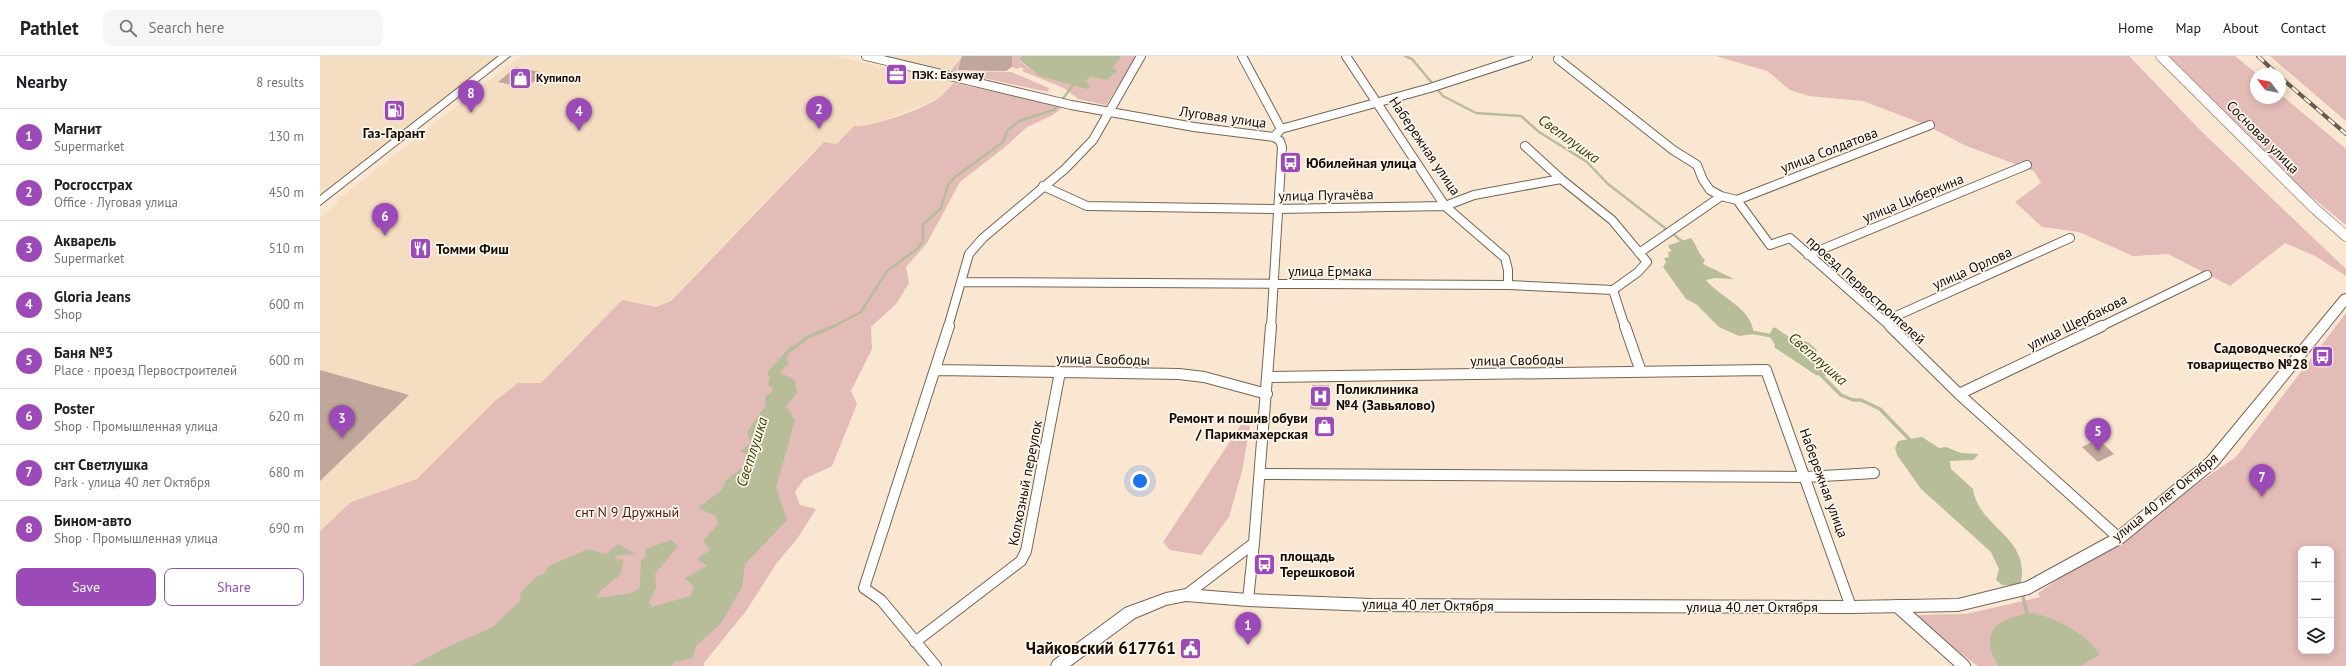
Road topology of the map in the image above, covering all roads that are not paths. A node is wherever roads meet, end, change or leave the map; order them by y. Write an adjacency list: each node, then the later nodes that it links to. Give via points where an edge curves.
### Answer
1 (505, 56): 20 (main road)
2 (866, 56): 10 (street, Луговая улица)
3 (1141, 56): 10 (street)
4 (1242, 56): 12 (street)
5 (1346, 56): 9 (street, Набережная улица)
6 (1528, 56): 9 (street, Луговая улица)
7 (2161, 56): 23 (street, Сосновая улица, via 2314,208)
8 (1558, 59): 18 (street, via 1673,150 1697,165 1704,185)
9 (1377, 103): 12 (street, Луговая улица); 21 (street, Набережная улица)
10 (1107, 112): 13 (street, Луговая улица); 17 (street, via 1093,140 1064,170)
11 (1930, 125): 19 (street, улица Солдатова)
12 (1281, 128): 13 (street, Луговая улица)
13 (1274, 137): 22 (street, via 1280,141 1282,147)
14 (1525, 146): 16 (street)
15 (2027, 165): 26 (street, улица Циберкина)
16 (1561, 179): 21 (street, улица Пугачёва, via 1474,195); 25 (street, via 1612,220)
17 (1043, 186): 22 (street, улица Пугачёва, via 1087,206); 28 (street, via 983,238 969,254)
18 (1720, 196): 19 (street); 25 (street)
19 (1737, 200): 26 (street, проезд Первостроителей, via 1770,246 1790,238)
20 (320, 201)
21 (1445, 206): 22 (street, улица Пугачёва); 30 (street, Набережная улица, via 1505,258)
22 (1277, 209): 29 (street)
23 (2346, 236)
24 (2070, 238): 33 (street, улица Орлова)
25 (1639, 253): 31 (street, via 1647,262)
26 (1808, 255): 33 (street, проезд Первостроителей)
27 (2208, 275): 40 (street, улица Щербакова)
28 (961, 282): 29 (street, улица Ермака); 34 (street)
29 (1272, 283): 30 (street, улица Ермака); 38 (street)
30 (1508, 285): 31 (street, улица Ермака)
31 (1613, 290): 37 (street)
32 (2346, 298): 44 (main road, улица 40 лет Октября, via 2212,462)
33 (1885, 321): 40 (street, проезд Первостроителей)
34 (936, 370): 36 (street, улица Свободы); 50 (street, via 864,588 881,600)
35 (1766, 370): 37 (street, улица Свободы); 43 (street, Набережная улица)
36 (1060, 372): 39 (street, улица Свободы, via 1179,374); 50 (street, Колхозный переулок, via 1026,551 1021,561)
37 (1641, 372): 38 (street, улица Свободы)
38 (1268, 377): 39 (street)
39 (1267, 394): 42 (street)
40 (1959, 394): 44 (street, проезд Первостроителей)
41 (1874, 473): 43 (street)
42 (1260, 474): 43 (street); 45 (street)
43 (1806, 477): 49 (street, Набережная улица)
44 (2119, 538): 48 (main road, улица 40 лет Октября, via 2023,590 1958,605)
45 (1254, 543): 46 (street); 47 (street)
46 (1186, 596): 47 (main road, улица 40 лет Октября); 52 (main road, улица 40 лет Октября, via 1166,599 1130,613)
47 (1248, 600): 49 (main road, улица 40 лет Октября, via 1378,605)
48 (1897, 606): 49 (main road, улица 40 лет Октября); 53 (street)
49 (1851, 607)
50 (915, 642): 51 (street)
51 (936, 666)
52 (1058, 666)
53 (1964, 666)

